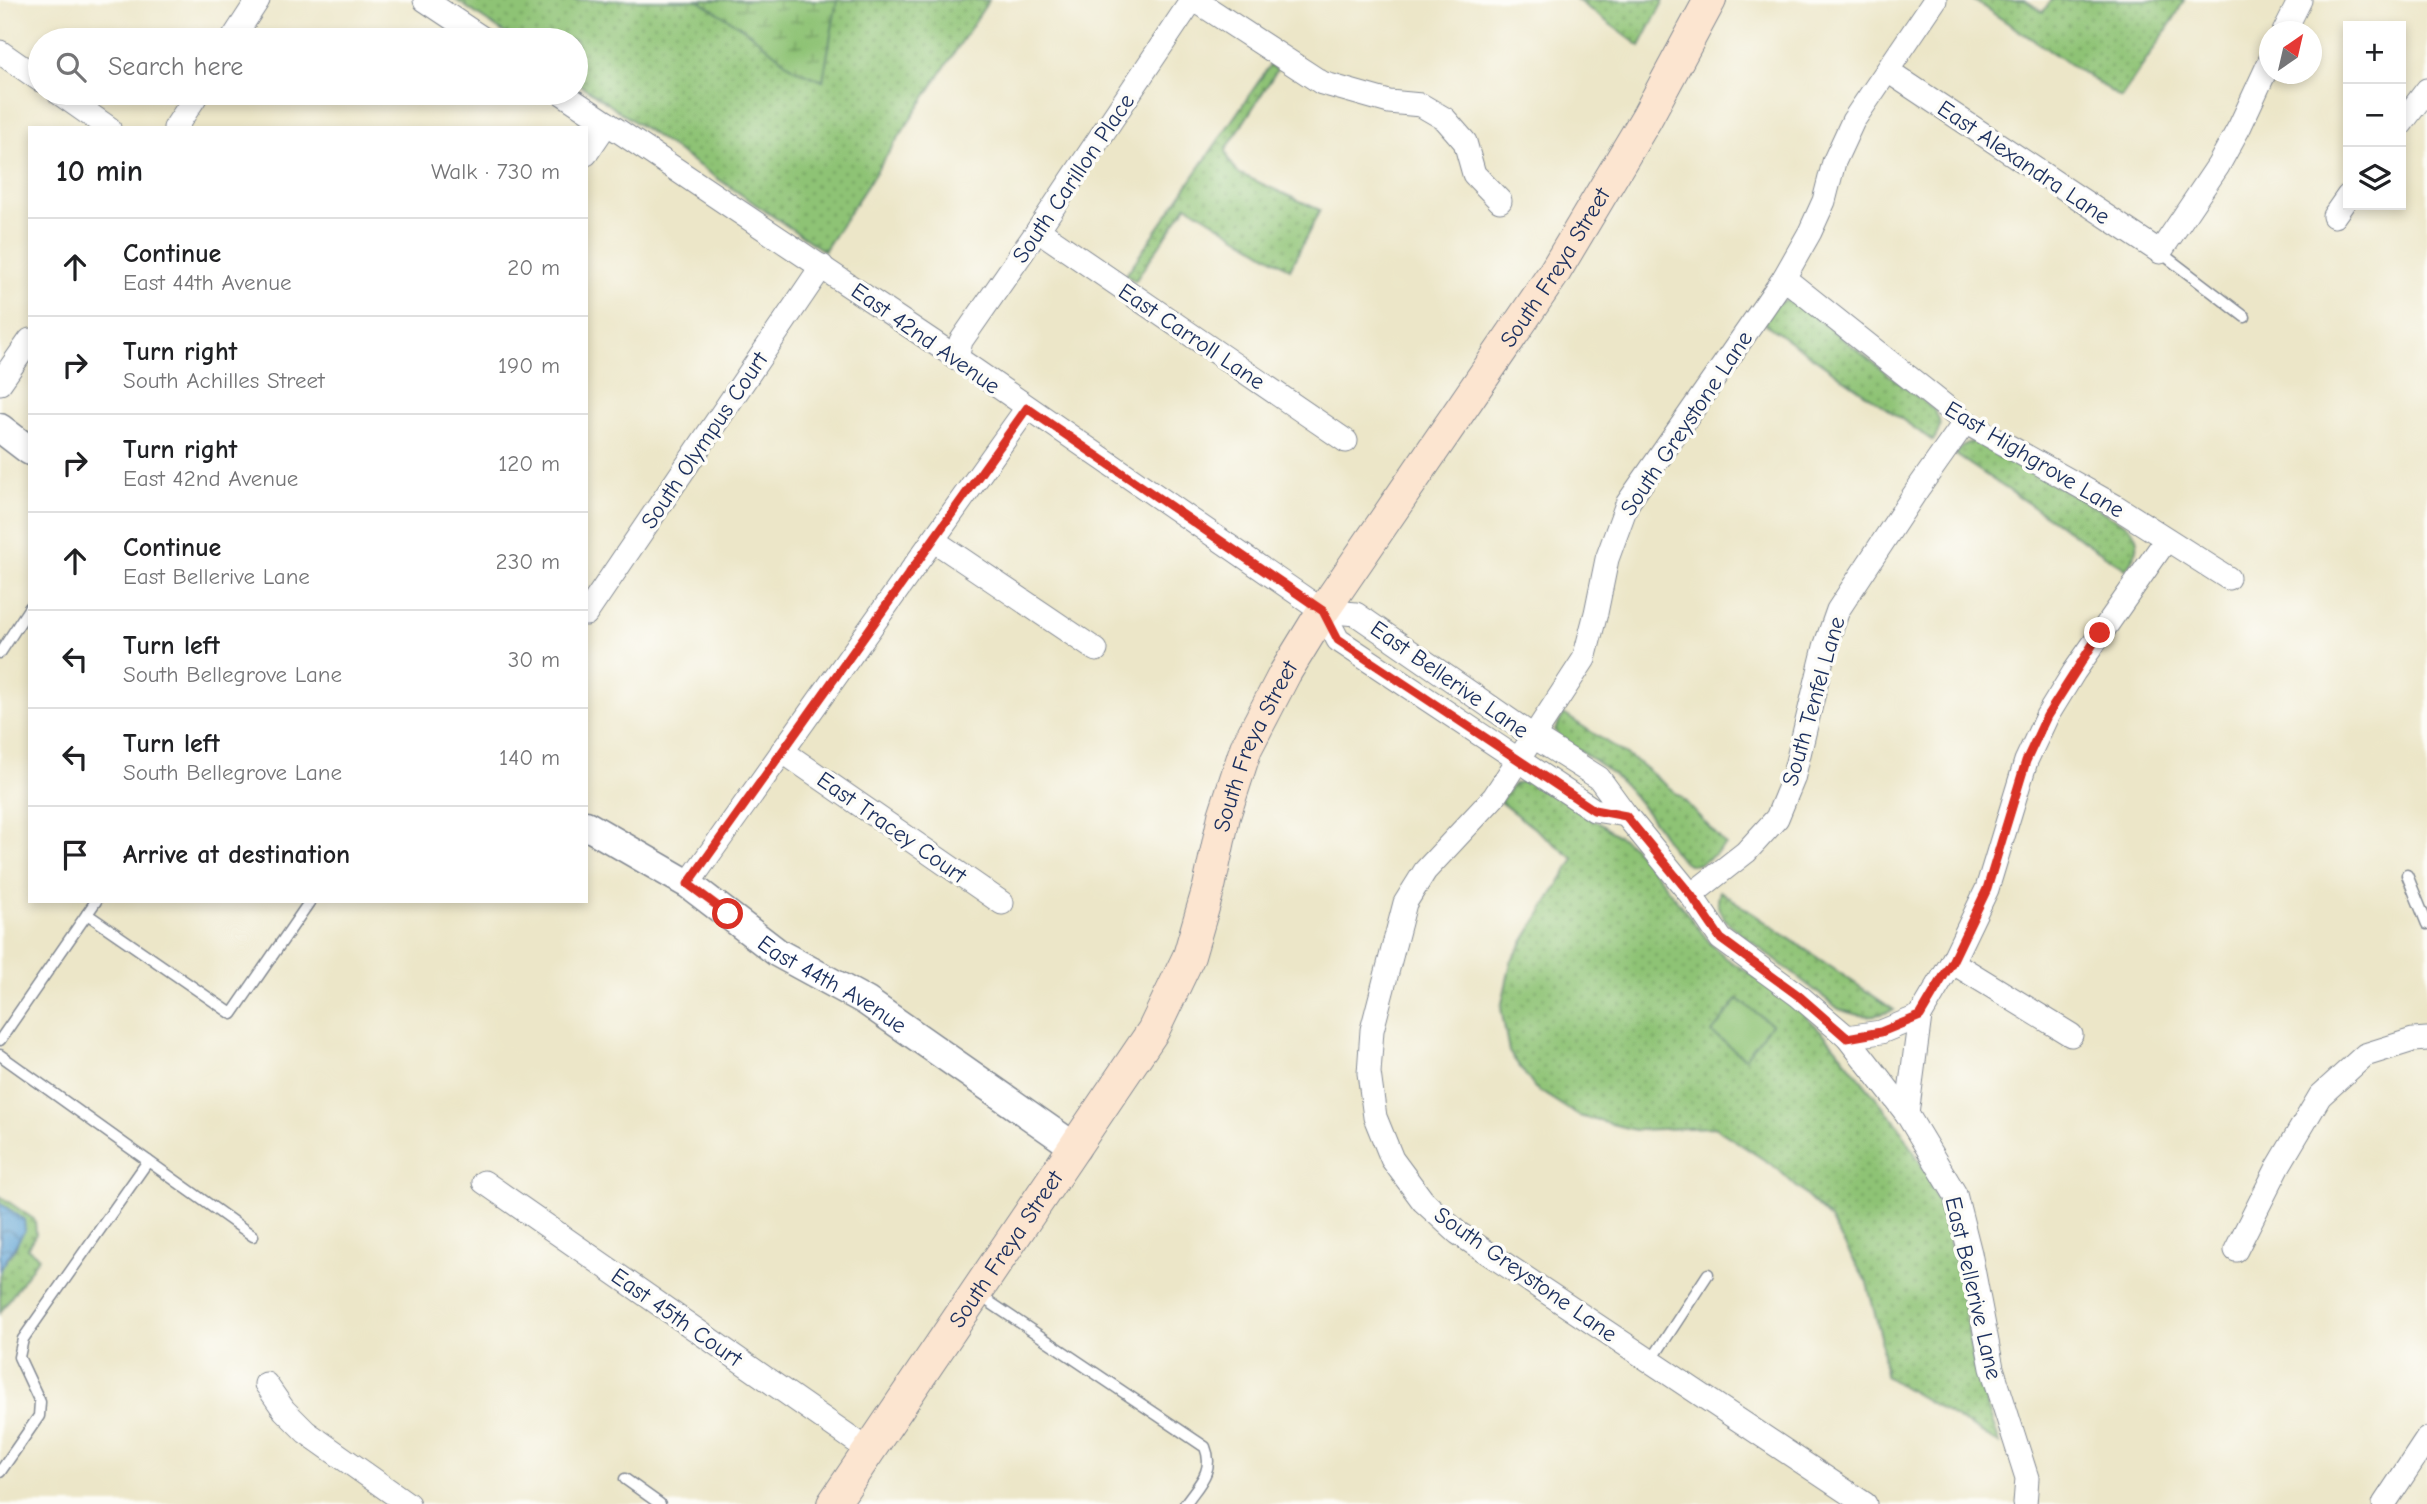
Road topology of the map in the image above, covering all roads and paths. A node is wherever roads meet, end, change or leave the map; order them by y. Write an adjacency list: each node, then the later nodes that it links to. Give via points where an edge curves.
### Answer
1 (258, 0): 8 (street)
2 (425, 0): 9 (street)
3 (1194, 0): 23 (street, via 1322,83 1389,102 1421,105 1445,119 1465,142 1474,174); 26 (street, South Carillon Place)
4 (1710, 0): 44 (main road, South Freya Street, via 1554,273)
5 (1935, 0): 11 (street, South Greystone Lane)
6 (2300, 0): 7 (street)
7 (2290, 21)
8 (240, 28)
9 (467, 28)
10 (0, 52): 12 (street)
11 (1888, 71): 27 (street, East Alexandra Lane); 29 (street, South Greystone Lane, via 1853,121 1834,162 1824,201)
12 (28, 72)
13 (2259, 84): 27 (street, via 2218,166)
14 (2427, 90): 18 (street)
15 (75, 105): 20 (street)
16 (190, 105): 21 (street)
17 (580, 105): 19 (street, East 42nd Avenue)
18 (2406, 117)
19 (607, 123): 22 (street); 28 (street, East 42nd Avenue)
20 (106, 126)
21 (176, 126)
22 (588, 151)
23 (1500, 201)
24 (2343, 203): 25 (street)
25 (2334, 216)
26 (1038, 230): 32 (street, South Carillon Place, via 961,341); 37 (street, East Carroll Lane)
27 (2160, 252): 30 (lane)
28 (822, 267): 32 (street, East 42nd Avenue); 43 (street, South Olympus Court)
29 (1784, 278): 35 (street, East Highgrove Lane); 47 (street, South Greystone Lane, via 1627,504 1607,559 1584,659)
30 (2245, 317)
31 (28, 344): 33 (street)
32 (957, 358): 34 (street, East 42nd Avenue)
33 (0, 383)
34 (1027, 408): 39 (street); 44 (street, East 42nd Avenue)
35 (1965, 422): 40 (street, East Highgrove Lane, via 2115,506); 54 (street, South Tenfel Lane, via 1838,610 1793,779 1777,818 1746,852)
36 (0, 428): 38 (street)
37 (1346, 441)
38 (28, 449)
39 (933, 540): 45 (street); 48 (street)
40 (2165, 540): 41 (street, East Highgrove Lane); 60 (street, via 2047,716 2026,761 1987,889)
41 (2228, 578)
42 (28, 610): 46 (lane)
43 (588, 611)
44 (1323, 611): 47 (street, East Bellerive Lane, via 1356,614); 49 (street, East Bellerive Lane, via 1338,640); 68 (main road, South Freya Street, via 1246,748 1189,956 1153,1031)
45 (1096, 650)
46 (0, 653)
47 (1534, 737): 49 (street, South Greystone Lane); 50 (street, East Bellerive Lane, via 1599,778)
48 (782, 751): 53 (street); 55 (street, East Tracey Court)
49 (1518, 761): 50 (street, East Bellerive Lane, via 1594,810); 75 (street, South Greystone Lane, via 1494,797 1424,871 1405,903 1372,1030 1369,1073 1375,1117 1392,1159 1423,1201 1458,1233)
50 (1626, 816): 54 (street, East Bellerive Lane)
51 (588, 826): 53 (street, East 44th Avenue)
52 (2407, 875): 59 (lane)
53 (688, 884): 68 (street, East 44th Avenue, via 778,953 866,1001)
54 (1691, 895): 63 (street, East Bellerive Lane, via 1721,939)
55 (1002, 902)
56 (95, 903): 58 (lane)
57 (309, 903): 58 (lane, via 232,1014)
58 (87, 914): 65 (lane)
59 (2427, 924)
60 (1952, 962): 61 (street); 62 (street)
61 (1920, 1016): 63 (street, via 1881,1032); 67 (street)
62 (2071, 1035)
63 (1847, 1038): 67 (street, East Bellerive Lane)
64 (2427, 1039): 72 (street, via 2365,1055 2320,1096)
65 (0, 1040)
66 (0, 1055): 69 (lane)
67 (1907, 1114): 86 (street, East Bellerive Lane, via 1955,1194 1992,1368 2026,1478)
68 (1076, 1148): 74 (main road, South Freya Street)
69 (148, 1161): 71 (lane); 79 (lane, via 23,1339 19,1357 40,1402 39,1416)
70 (484, 1182): 78 (street, East 45th Court)
71 (253, 1236)
72 (2236, 1250)
73 (1708, 1274): 75 (lane)
74 (976, 1293): 78 (main road, South Freya Street); 84 (lane, via 1205,1447 1208,1471)
75 (1651, 1361): 85 (street, South Greystone Lane)
76 (266, 1384): 81 (street, via 306,1432)
77 (2427, 1439): 87 (street)
78 (870, 1451): 83 (main road, South Freya Street)
79 (0, 1472)
80 (625, 1479): 82 (lane)
81 (408, 1504)
82 (660, 1504)
83 (833, 1504)
84 (1185, 1504)
85 (1865, 1504)
86 (2025, 1504)
87 (2384, 1504)

